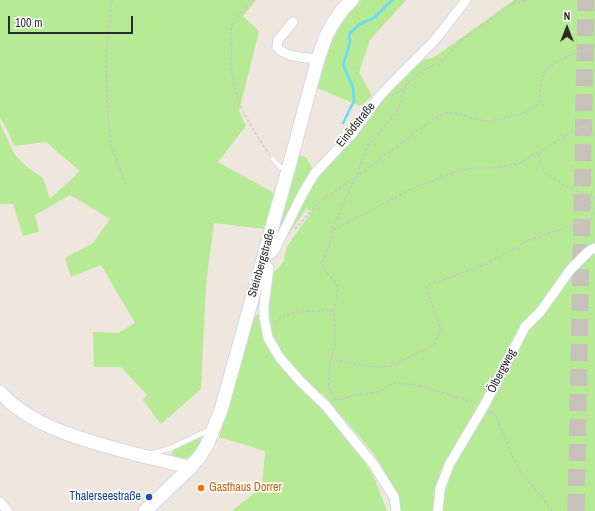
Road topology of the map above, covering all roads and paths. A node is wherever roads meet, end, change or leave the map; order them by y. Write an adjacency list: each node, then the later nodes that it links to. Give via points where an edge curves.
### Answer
1 (112, 0): 16 (path, via 106,52 107,107 112,150)
2 (253, 0): 13 (path, via 240,12 231,30 232,78 246,120)
3 (352, 0): 10 (main road, Steinbergstraße, via 333,23)
4 (466, 0): 21 (street, Einödstraße, via 435,40 382,94 352,134 315,173 274,251)
5 (517, 0): 7 (path)
6 (526, 0): 7 (path)
7 (513, 3): 15 (path, via 460,42 444,59 419,73 406,85 401,104 367,147)
8 (293, 22): 10 (street, via 278,40 277,47 290,55)
9 (595, 46): 15 (path, via 550,65 543,75 540,98 535,107 520,114 487,121 444,114 432,120)
10 (318, 59): 14 (main road, Steinbergstraße)
11 (595, 136): 12 (path, via 583,126)
12 (538, 153): 17 (path, via 544,171 564,186); 18 (path, via 518,164 458,171 409,190)
13 (273, 159): 14 (lane, via 280,167)
14 (288, 170): 21 (main road, Steinbergstraße)
15 (356, 177): 18 (path); 19 (path, via 320,202)
16 (126, 184)
17 (594, 197): 24 (path, via 591,202 594,212 591,218 527,240 486,264 429,285 426,288 441,329 434,345 390,366 371,367 337,361)
18 (332, 230): 22 (path, via 329,248 322,262 324,270 336,283 338,291)
19 (293, 232)
20 (595, 248): 26 (street, Ölbergweg, via 570,270 541,311 525,327)
21 (262, 261): 23 (street, via 269,268 264,305); 27 (main road, Steinbergstraße)
22 (334, 310): 23 (path, via 294,312); 24 (path, via 336,342)
23 (266, 326): 33 (street, via 268,338 280,358 325,405 374,465 394,497)
24 (331, 356): 26 (path, via 329,387 334,399 341,400 376,392 394,384 418,385)
25 (0, 392): 28 (main road, via 19,410 47,426)
26 (484, 406): 34 (street, Ölbergweg, via 449,466 440,489); 35 (path, via 496,416 515,462 524,476)
27 (214, 427): 28 (lane, via 171,448); 29 (main road, Steinbergstraße, via 207,445)
28 (142, 456): 29 (main road)
29 (190, 468): 32 (main road, Steinbergstraße)
30 (0, 502): 31 (street)
31 (8, 511)
32 (145, 511)
33 (396, 511)
34 (438, 511)
35 (553, 511)

